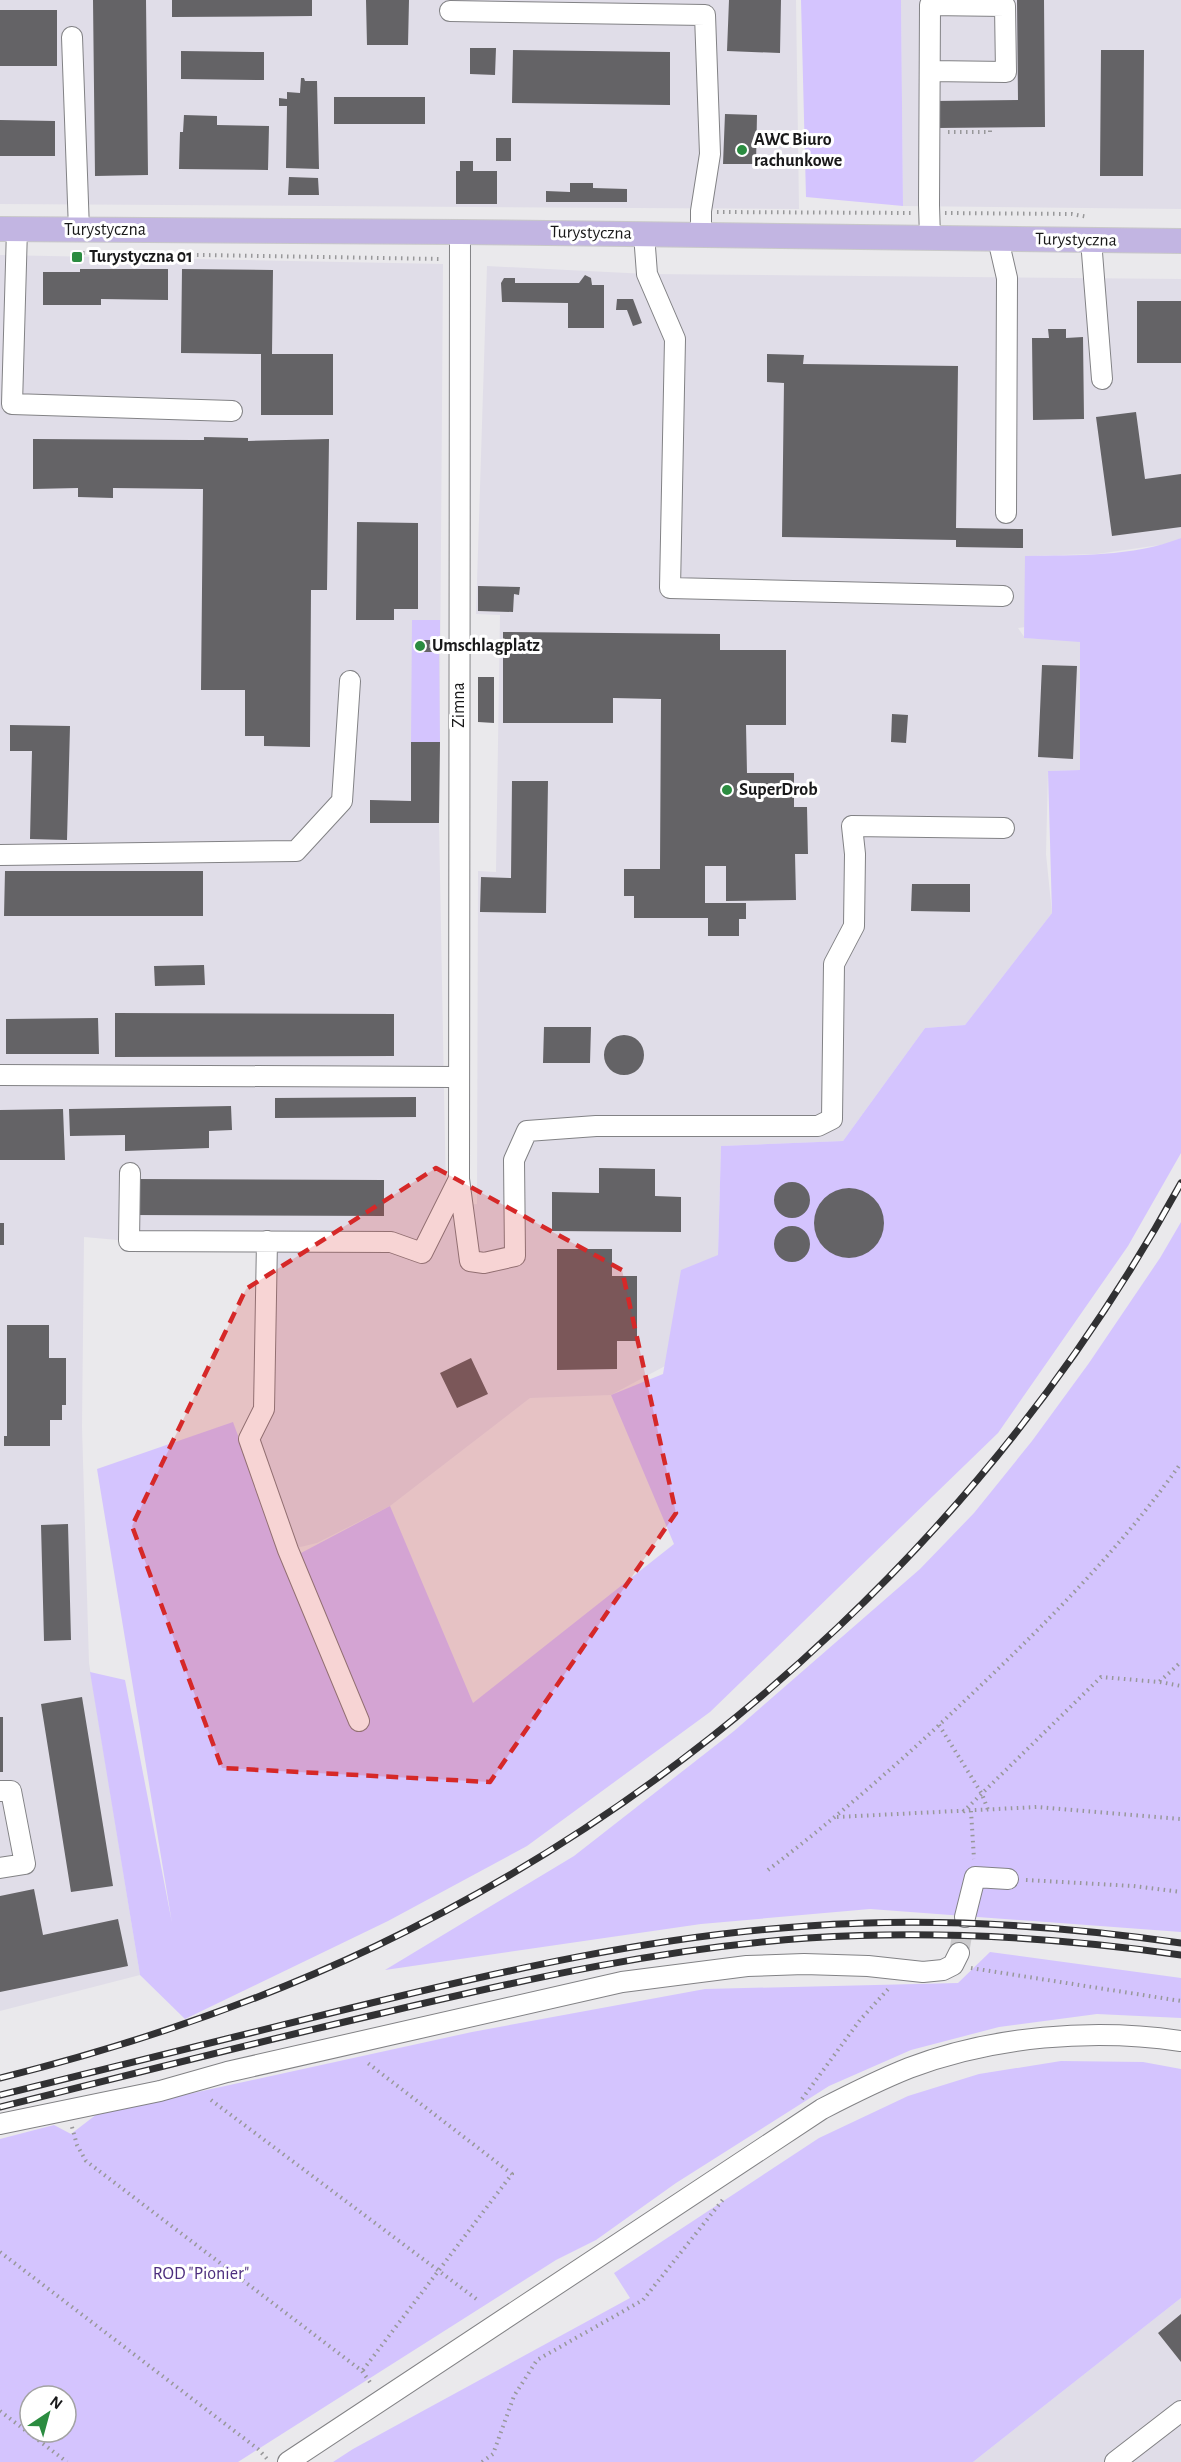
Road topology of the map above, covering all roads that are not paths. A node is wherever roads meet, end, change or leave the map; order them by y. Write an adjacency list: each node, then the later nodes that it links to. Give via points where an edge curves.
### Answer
1 (450, 10): 7 (street, via 705,15 710,154)
2 (72, 36): 11 (street)
3 (930, 71): 3 (street, via 930,5 1005,6 1006,72); 8 (street)
4 (9, 229): 11 (main road, Turystyczna); 14 (street, via 12,404)
5 (460, 232): 6 (main road, Turystyczna); 11 (main road, Turystyczna); 23 (street, Zimna)
6 (644, 234): 7 (main road, Turystyczna); 16 (street, via 647,274 675,339 670,588)
7 (701, 235): 8 (main road, Turystyczna)
8 (930, 238): 9 (main road, Turystyczna)
9 (998, 238): 10 (main road, Turystyczna); 15 (street, via 1007,278)
10 (1091, 240): 12 (main road, Turystyczna); 13 (street)
11 (76, 241)
12 (1181, 241)
13 (1102, 379)
14 (232, 411)
15 (1006, 513)
16 (1003, 596)
17 (350, 681): 19 (street, via 342,801 296,851)
18 (1004, 828): 23 (street, Zimna, via 852,826 854,926 834,964 832,1119 818,1126 596,1126 527,1131 514,1160 515,1256 483,1263 470,1261)
19 (0, 855)
20 (0, 1075): 21 (street)
21 (453, 1077)
22 (130, 1173): 24 (street, via 129,1240)
23 (459, 1179): 24 (street, via 422,1253 391,1242)
24 (267, 1241): 25 (street, via 264,1409 249,1439 288,1550)
25 (359, 1721)
26 (0, 1791): 27 (street, via 11,1791 24,1864)
27 (0, 1868)
28 (1008, 1879): 29 (street, via 975,1877)
29 (965, 1917)
30 (956, 1959): 32 (street, via 923,1972 868,1966 747,1966 622,1982 227,2072 160,2091)
31 (1181, 2041): 34 (street, via 1143,2035 1014,2042 949,2055 870,2085 822,2109)
32 (0, 2124)
33 (1181, 2411): 35 (street)
34 (288, 2462)
35 (1115, 2462)

